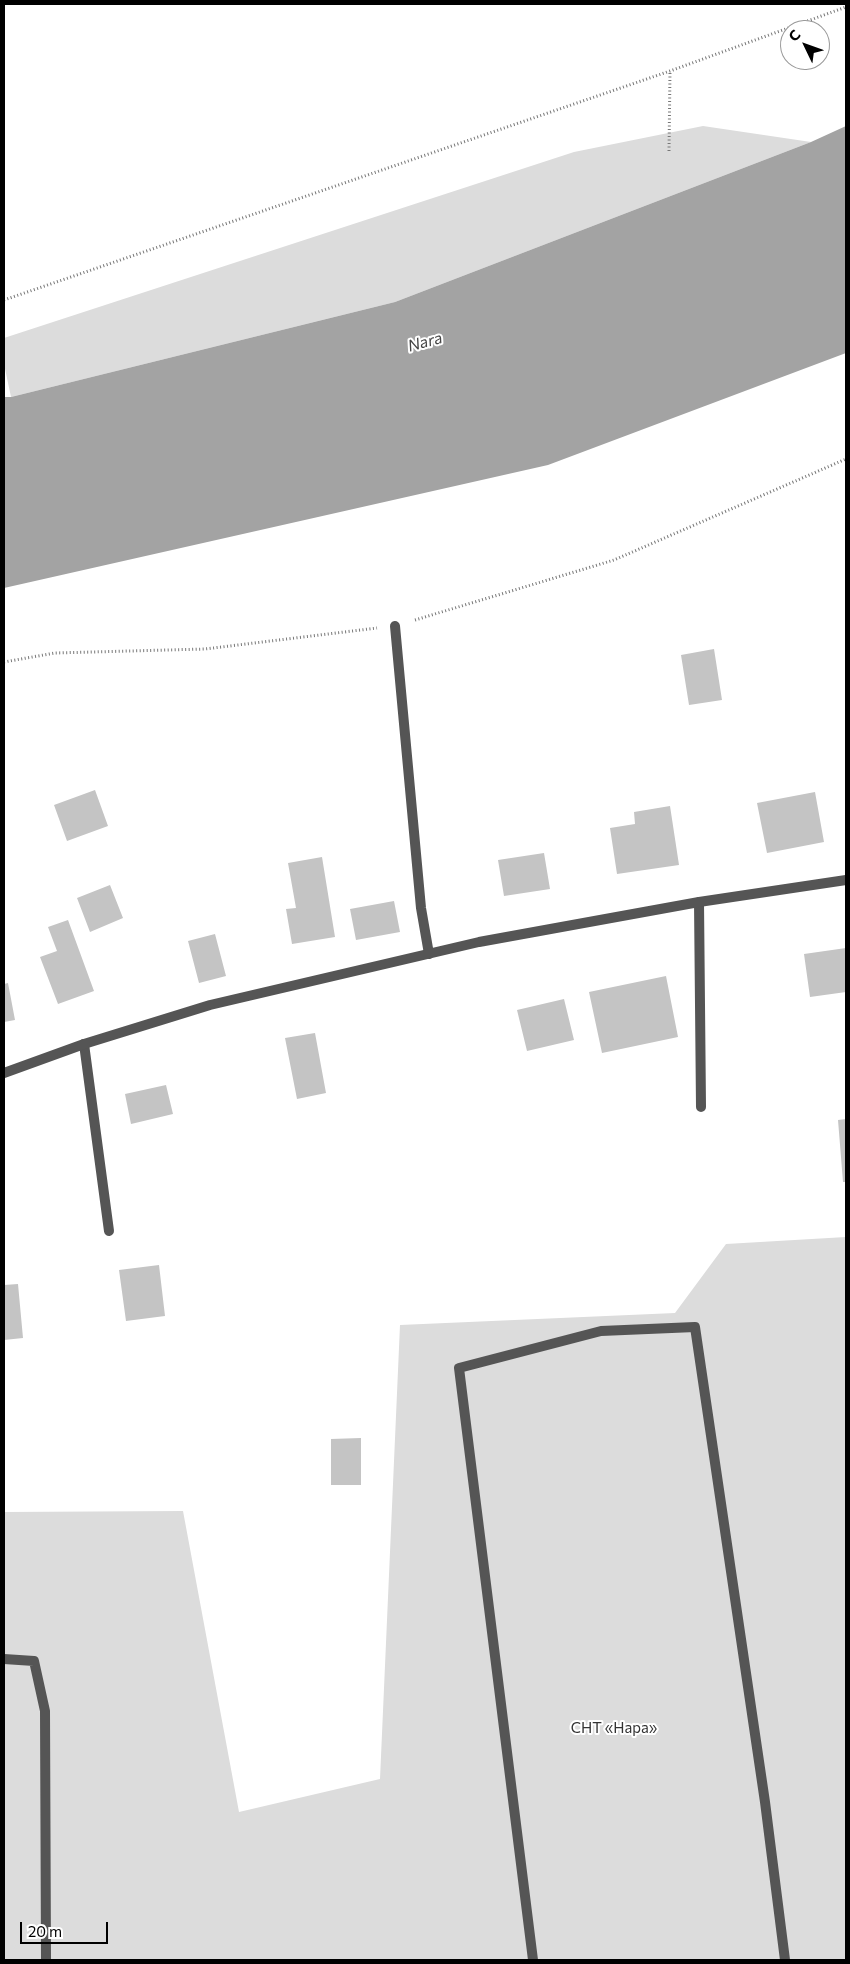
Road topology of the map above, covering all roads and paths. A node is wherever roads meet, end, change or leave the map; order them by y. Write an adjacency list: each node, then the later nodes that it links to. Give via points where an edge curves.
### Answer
1 (846, 7): 2 (path)
2 (670, 71): 3 (path); 4 (path)
3 (669, 151)
4 (4, 300)
5 (846, 458): 6 (path, via 614,560)
6 (395, 626): 7 (path, via 205,649 55,653); 10 (street, via 421,908)
7 (4, 662)
8 (846, 880): 9 (street)
9 (699, 902): 10 (street); 13 (street)
10 (429, 954): 11 (street, via 210,1005)
11 (84, 1044): 12 (street); 14 (street)
12 (4, 1073)
13 (701, 1107)
14 (109, 1231)
15 (4, 1660): 16 (street, via 34,1661 46,1711)
16 (46, 1960)
17 (533, 1960): 18 (street, via 459,1368 601,1331 695,1327)
18 (785, 1960)

